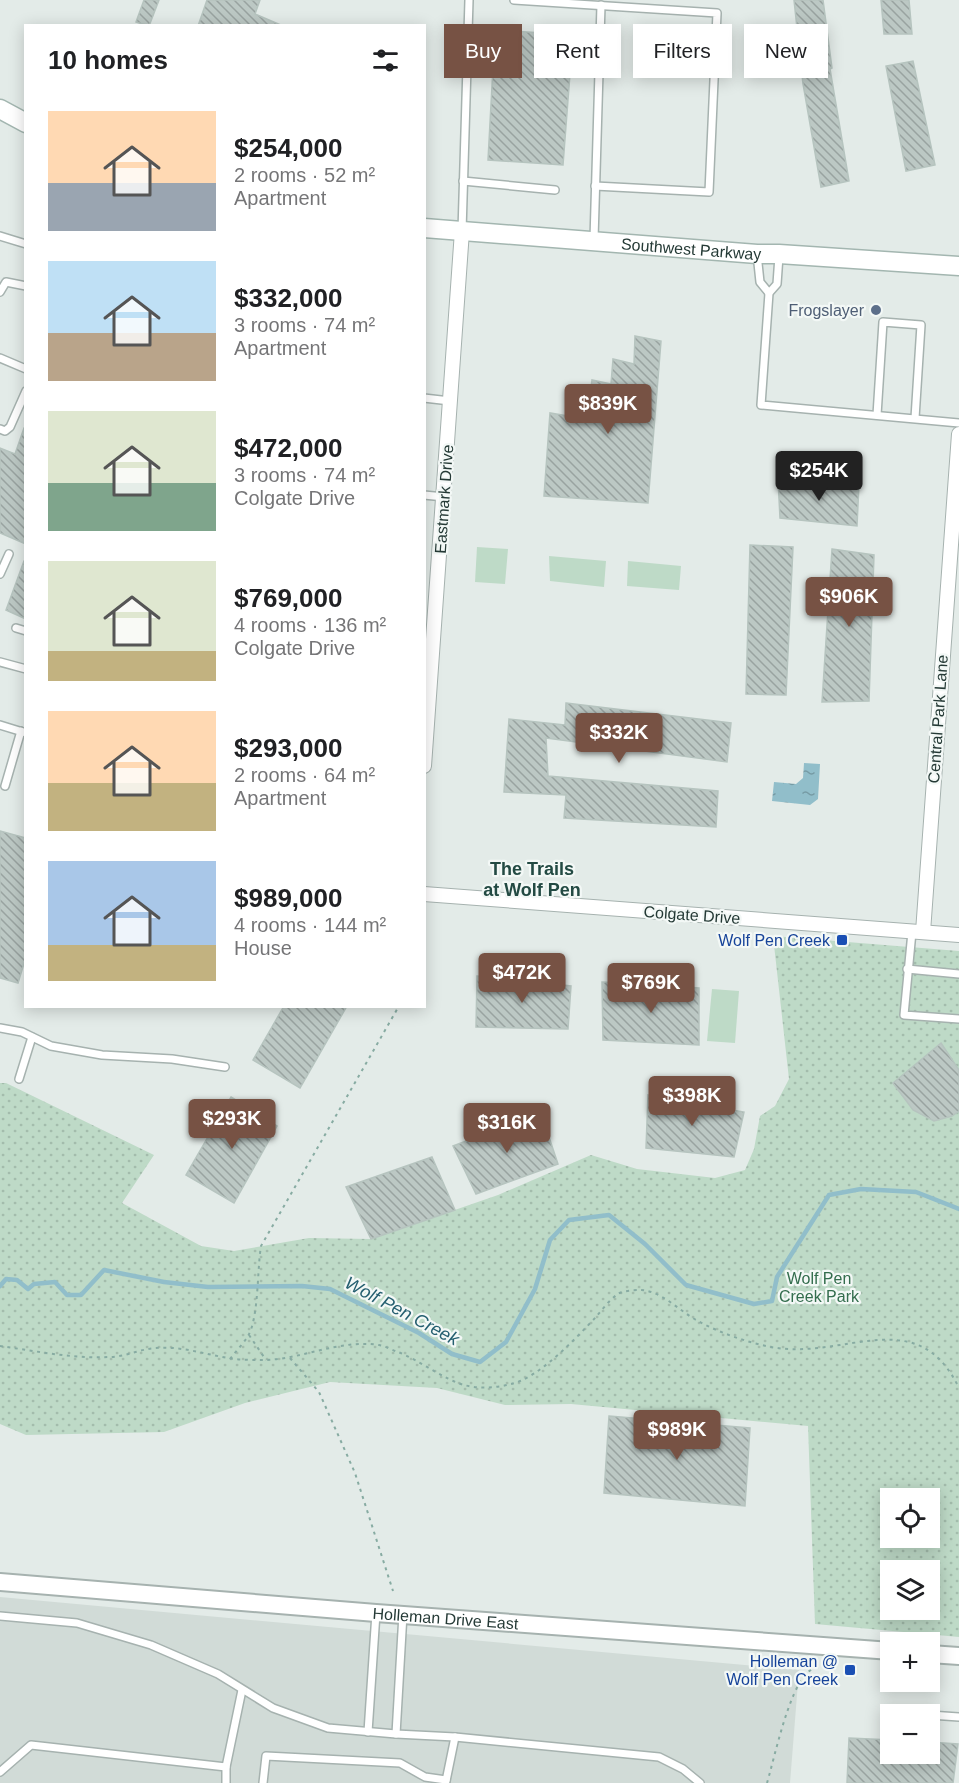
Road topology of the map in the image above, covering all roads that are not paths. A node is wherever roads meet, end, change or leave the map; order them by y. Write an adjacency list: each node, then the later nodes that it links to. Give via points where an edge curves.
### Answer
1 (469, 0): 6 (lane)
2 (514, 0): 3 (lane)
3 (601, 5): 7 (lane); 7 (lane, via 717,13 709,192)
4 (0, 109): 5 (main road)
5 (24, 122)
6 (463, 182): 8 (lane); 10 (lane)
7 (595, 186): 12 (lane)
8 (555, 190)
9 (426, 228): 10 (main road, Southwest Parkway)
10 (462, 231): 12 (main road, Southwest Parkway); 24 (street, Eastmark Drive)
11 (0, 236): 13 (lane)
12 (593, 241): 14 (main road, Southwest Parkway)
13 (24, 243)
14 (757, 254): 15 (main road, Southwest Parkway); 19 (lane, via 760,282)
15 (779, 254): 16 (main road, Southwest Parkway); 19 (lane, via 777,284)
16 (959, 266)
17 (24, 285): 18 (lane, via 9,281)
18 (0, 292)
19 (769, 293): 25 (lane, via 760,405)
20 (0, 358): 21 (lane)
21 (24, 368)
22 (24, 396): 28 (lane, via 10,428)
23 (426, 398): 24 (lane)
24 (450, 401): 31 (street, Eastmark Drive)
25 (876, 415): 26 (lane); 26 (lane, via 883,322 921,325)
26 (915, 418): 27 (lane)
27 (959, 423)
28 (0, 429)
29 (959, 434): 43 (street, Central Park Lane)
30 (426, 495): 31 (lane)
31 (444, 497): 40 (street, Eastmark Drive)
32 (9, 554): 33 (lane)
33 (0, 574)
34 (16, 628): 35 (lane)
35 (24, 630)
36 (0, 662): 37 (lane)
37 (24, 668)
38 (0, 725): 39 (lane)
39 (23, 732): 41 (lane)
40 (426, 739)
41 (5, 786)
42 (426, 894): 43 (street, Colgate Drive)
43 (917, 932): 44 (street, Colgate Drive); 45 (lane)
44 (959, 935)
45 (907, 969): 46 (lane); 47 (lane, via 904,1015)
46 (959, 974)
47 (959, 1019)
48 (0, 1028): 49 (lane)
49 (32, 1037): 50 (lane, via 51,1046 102,1055); 51 (lane)
50 (225, 1067)
51 (18, 1079)
52 (0, 1582): 53 (street, Holleman Drive East)
53 (376, 1612): 54 (street, Holleman Drive East); 62 (lane)
54 (403, 1614): 56 (street, Holleman Drive East); 63 (lane)
55 (0, 1616): 59 (lane, via 77,1623 117,1634 188,1660)
56 (880, 1650)
57 (940, 1655): 58 (street)
58 (959, 1656)
59 (242, 1690): 62 (lane, via 307,1722); 65 (lane)
60 (940, 1716): 61 (lane)
61 (959, 1718)
62 (368, 1732): 63 (lane)
63 (396, 1734): 64 (lane)
64 (455, 1737): 67 (lane); 70 (lane, via 659,1757)
65 (226, 1767): 66 (lane, via 31,1745); 68 (lane)
66 (0, 1772)
67 (446, 1781): 69 (lane, via 425,1777 400,1763 266,1756)
68 (226, 1783)
69 (263, 1783)
70 (700, 1783)

